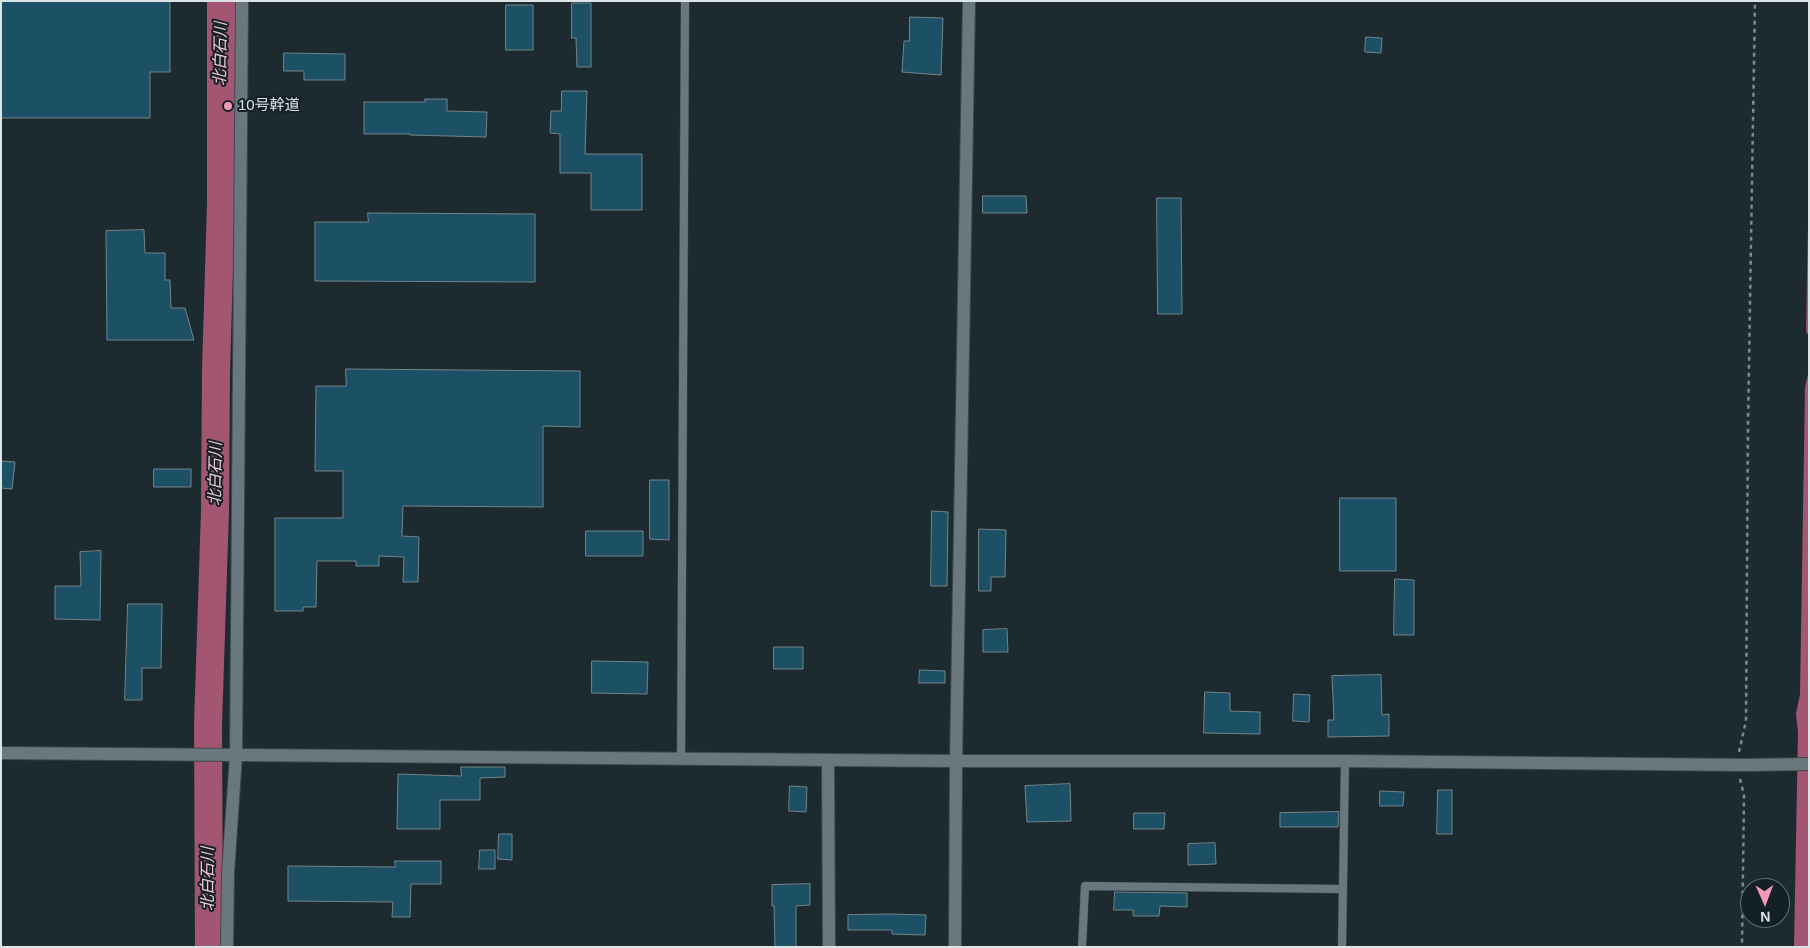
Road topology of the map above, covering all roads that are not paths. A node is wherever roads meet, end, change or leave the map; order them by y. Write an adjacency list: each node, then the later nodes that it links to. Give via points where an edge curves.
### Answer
1 (242, 1): 5 (street)
2 (685, 1): 6 (lane)
3 (969, 1): 8 (street)
4 (1, 753): 5 (street)
5 (230, 755): 6 (street); 12 (street)
6 (681, 759): 7 (street)
7 (828, 760): 8 (street); 13 (street)
8 (956, 761): 9 (street); 14 (street)
9 (1345, 761): 10 (street); 11 (lane)
10 (1809, 764)
11 (1341, 889): 15 (lane, via 1085,886); 16 (lane)
12 (227, 947)
13 (829, 947)
14 (955, 947)
15 (1082, 947)
16 (1342, 947)

